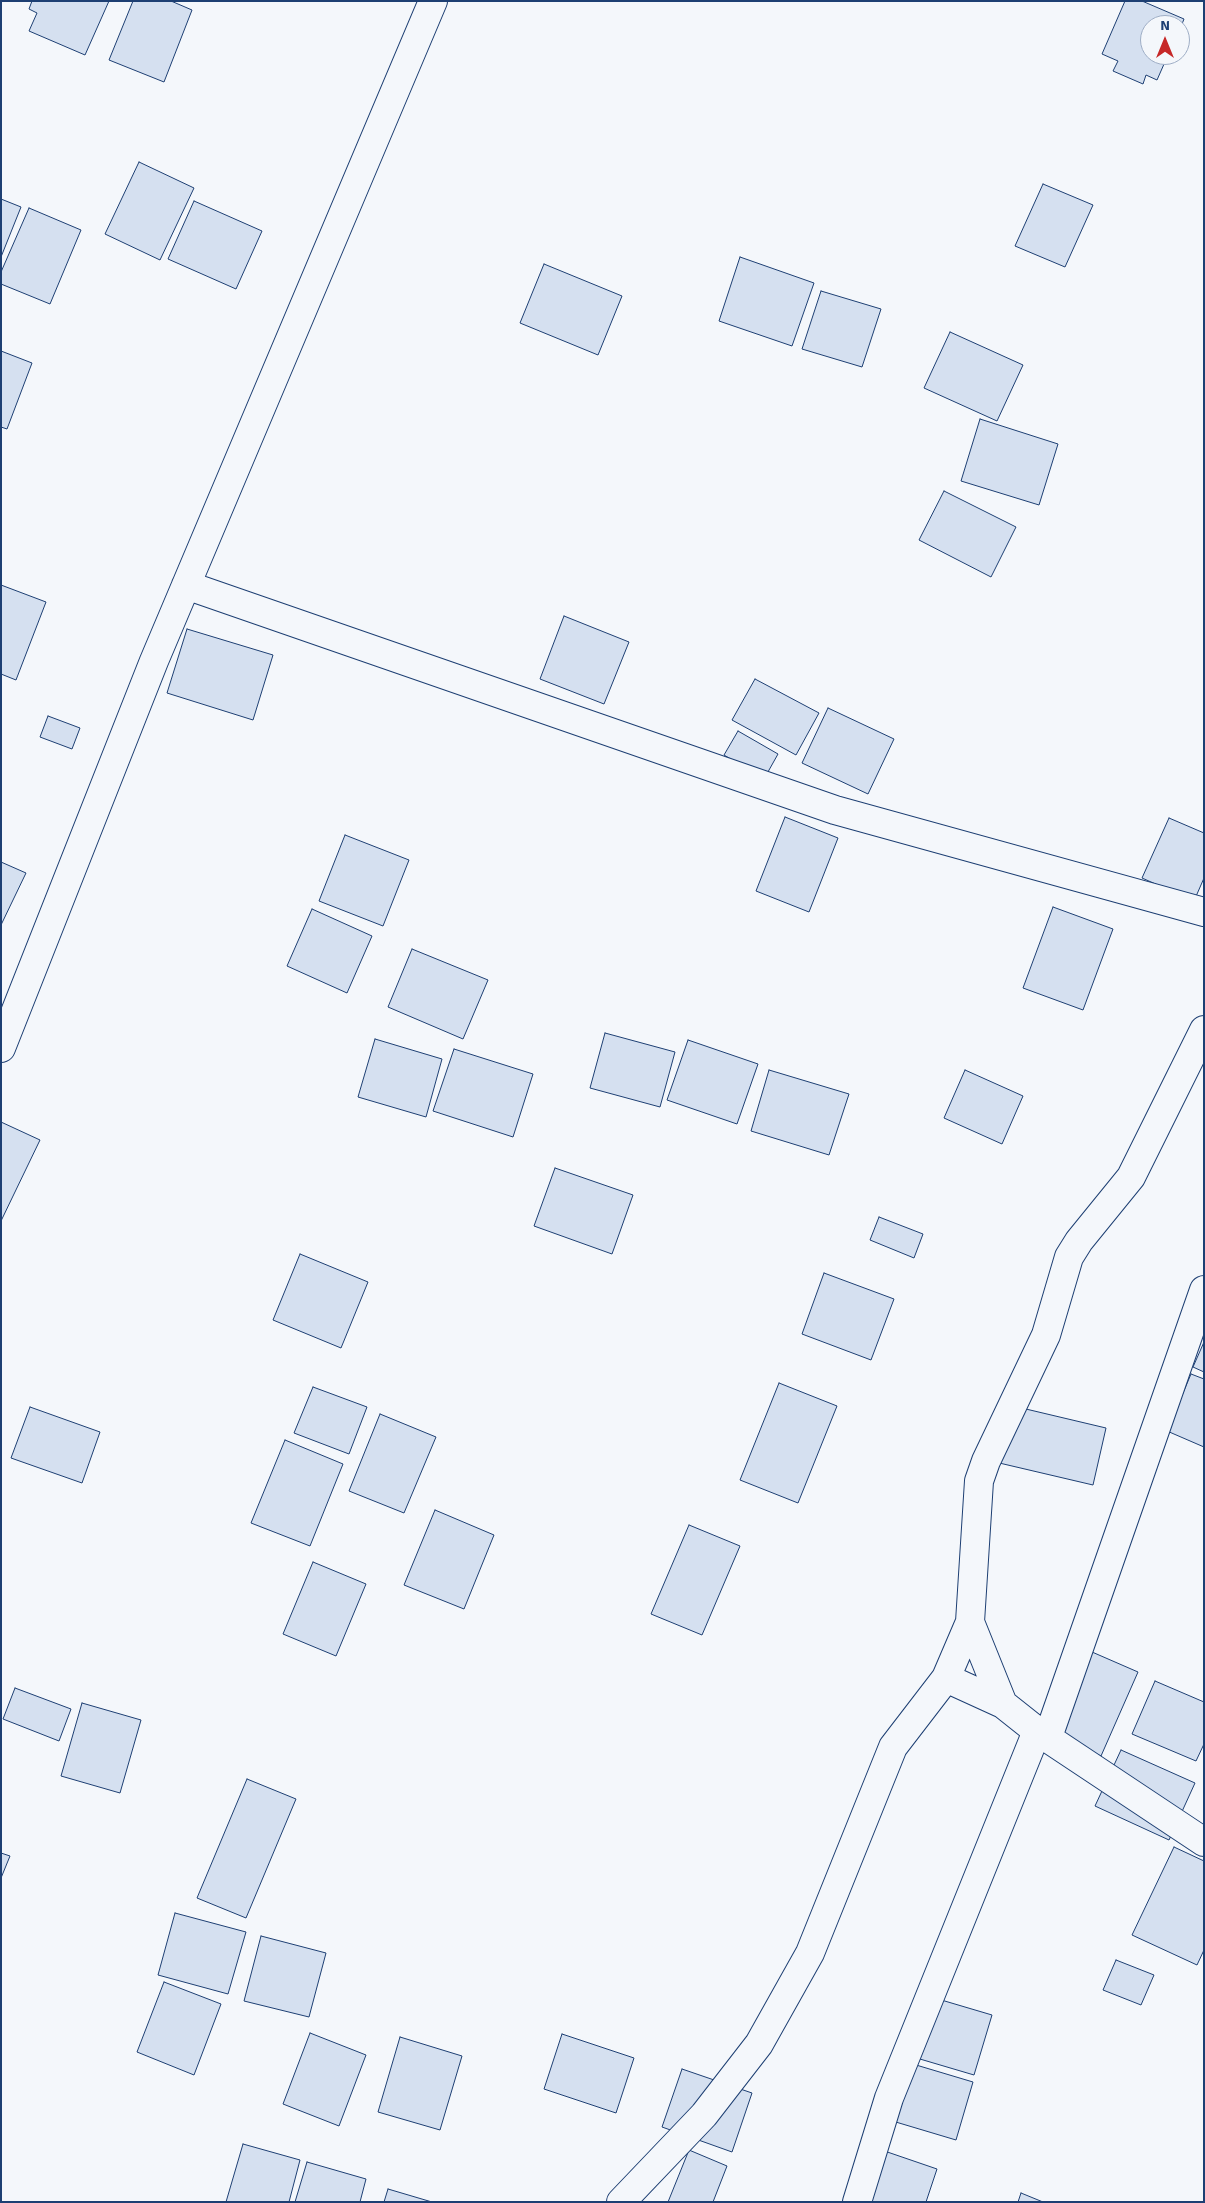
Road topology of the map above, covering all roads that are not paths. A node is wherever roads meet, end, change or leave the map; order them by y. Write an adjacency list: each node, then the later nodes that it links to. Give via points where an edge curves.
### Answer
1 (433, 1): 2 (street)
2 (186, 585): 3 (street, via 835,810); 5 (street)
3 (1204, 912)
4 (1204, 1030): 7 (street, via 1131,1177 1069,1257 1046,1335 986,1461 979,1481)
5 (1, 1048)
6 (1204, 1290): 10 (street)
7 (970, 1622): 8 (street); 9 (street)
8 (946, 1678): 9 (street); 12 (street, via 893,1747 810,1953 759,2044 704,2116)
9 (1003, 1704): 10 (street)
10 (1042, 1734): 11 (street); 13 (street, via 889,2098)
11 (1204, 1842)
12 (621, 2202)
13 (858, 2202)

